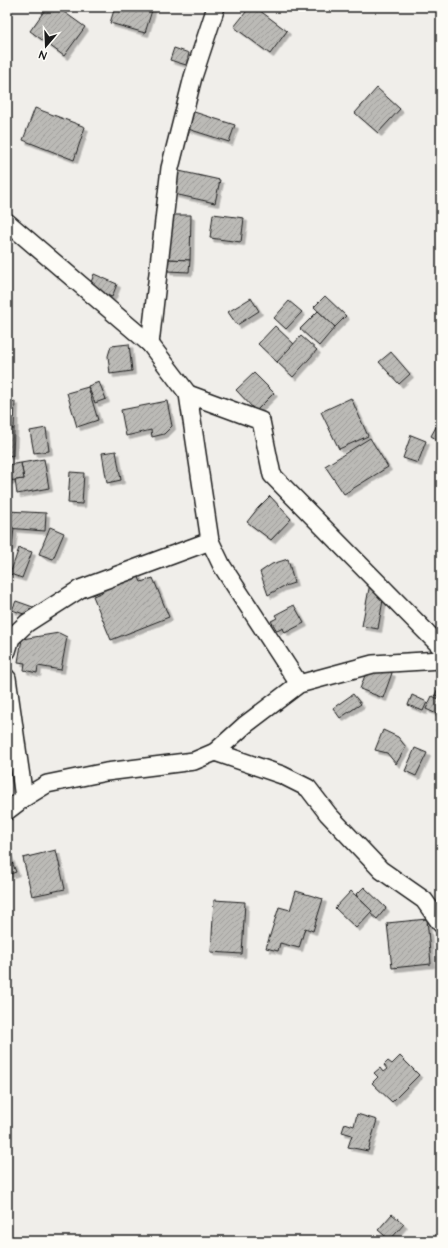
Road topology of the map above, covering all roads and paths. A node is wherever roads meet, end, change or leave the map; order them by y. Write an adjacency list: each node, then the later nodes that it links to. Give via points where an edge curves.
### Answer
1 (216, 7): 3 (street, via 193,76 170,168)
2 (7, 222): 3 (street)
3 (150, 344): 4 (street)
4 (188, 394): 5 (street); 6 (street, via 261,421 272,476)
5 (210, 541): 7 (street, via 80,589 27,623 11,638); 10 (street, via 222,566)
6 (441, 648)
7 (7, 651)
8 (441, 660): 10 (street, via 372,664)
9 (7, 678): 12 (street)
10 (299, 684): 11 (street, via 244,725)
11 (215, 752): 12 (street, via 194,761 106,772 47,784); 14 (street, via 308,788 328,814 382,870 424,900)
12 (24, 798): 13 (street)
13 (7, 812)
14 (441, 924)

